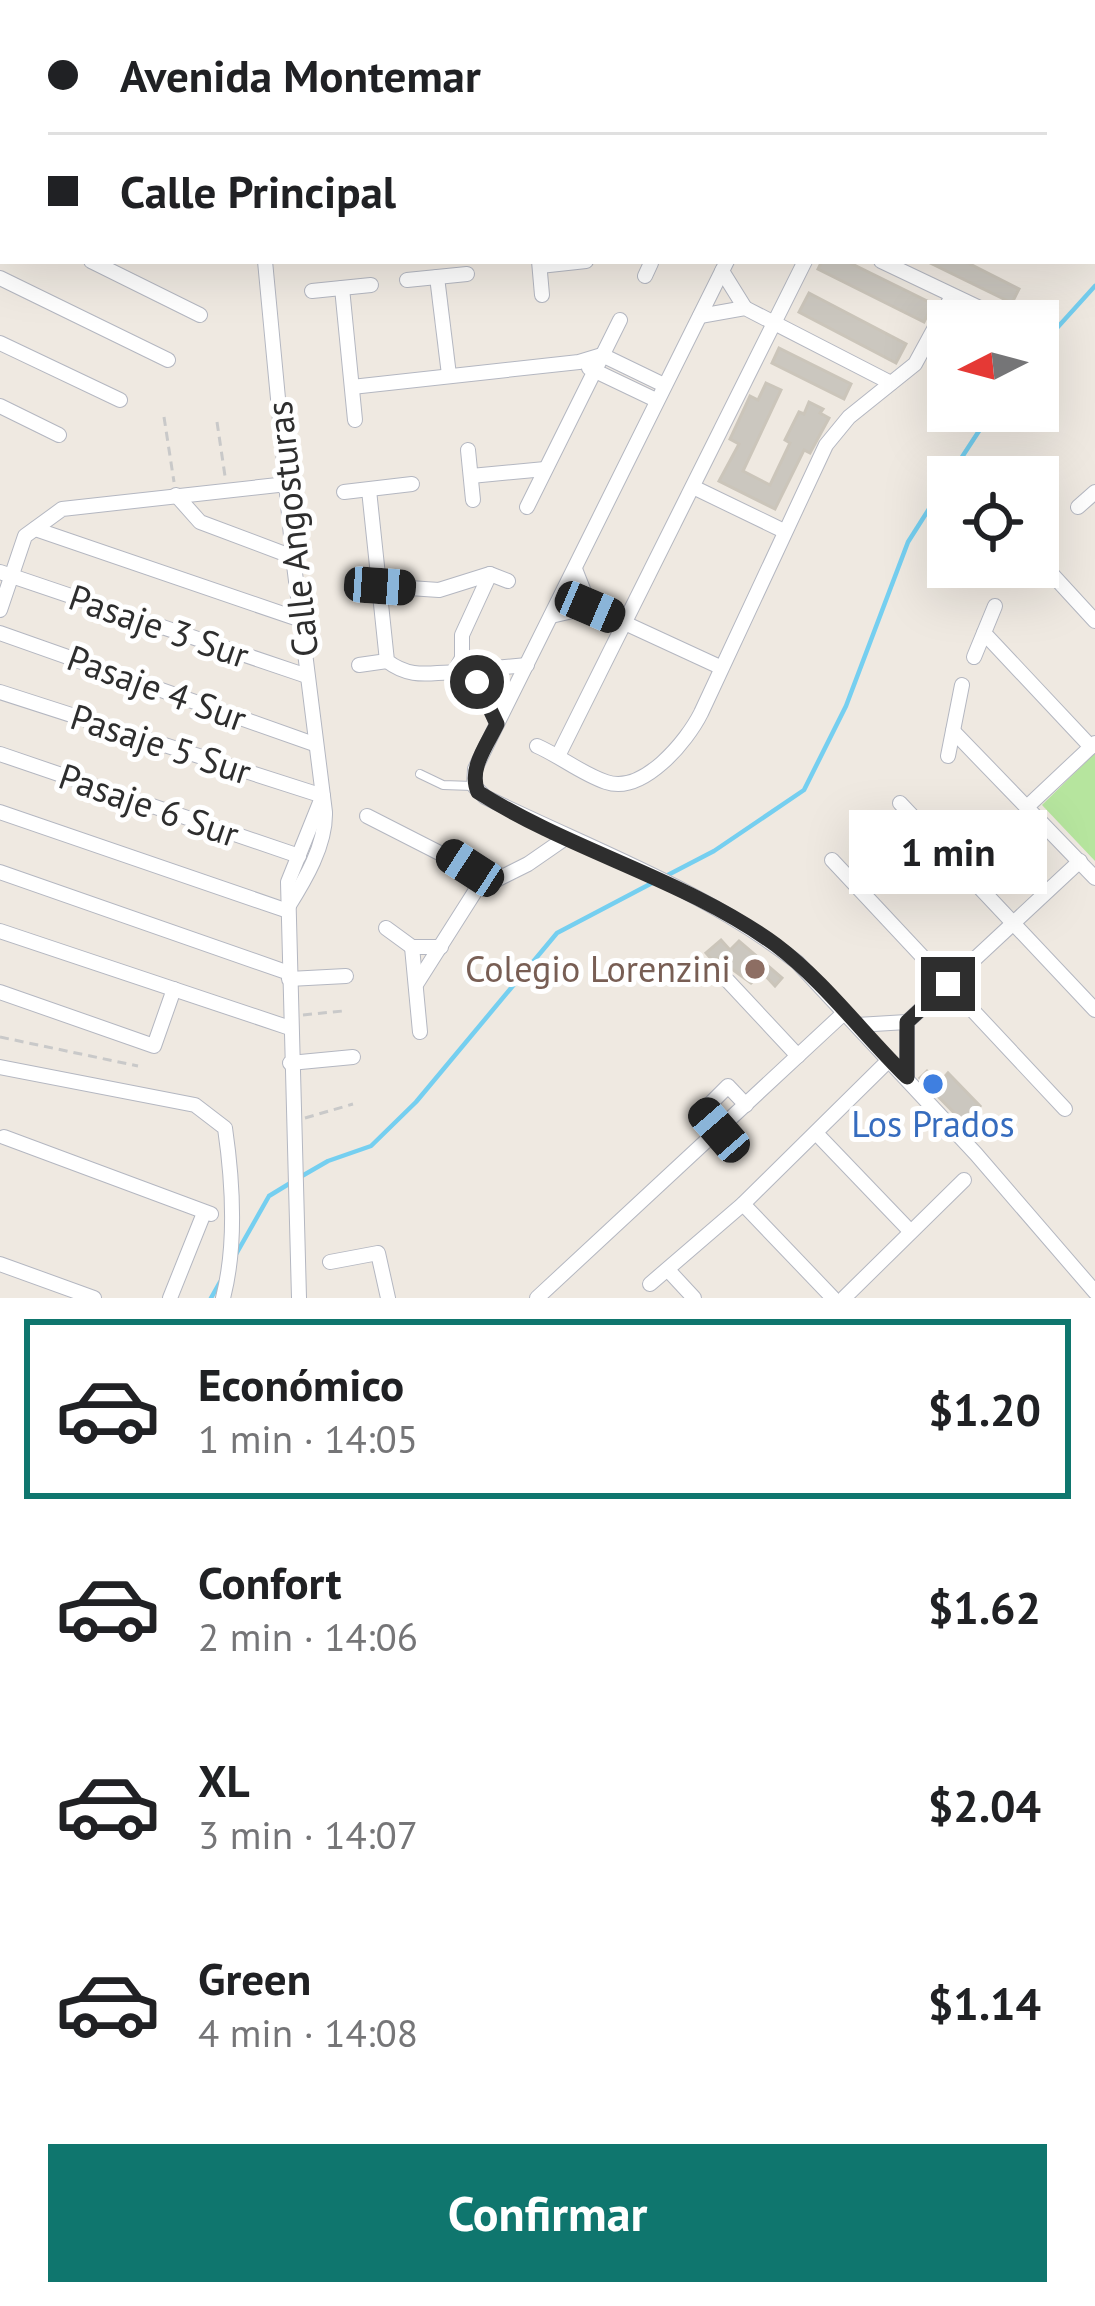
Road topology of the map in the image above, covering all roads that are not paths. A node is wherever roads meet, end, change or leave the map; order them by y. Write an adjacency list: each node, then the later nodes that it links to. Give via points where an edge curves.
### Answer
1 (97, 264): 18 (street)
2 (264, 264): 38 (street, Calle Angosturas)
3 (539, 264): 14 (street)
4 (803, 264): 21 (street)
5 (887, 264): 15 (street)
6 (724, 266): 17 (street); 19 (street)
7 (466, 274): 8 (street)
8 (437, 277): 10 (street); 27 (street)
9 (0, 278): 24 (street)
10 (407, 280)
11 (371, 285): 12 (street)
12 (342, 288): 13 (street); 29 (street)
13 (312, 291)
14 (542, 295)
15 (952, 296): 16 (street); 28 (street, via 915,364)
16 (961, 300)
17 (745, 308): 19 (street); 21 (street)
18 (200, 315)
19 (700, 316): 30 (street)
20 (620, 320): 23 (street)
21 (774, 322): 28 (street); 40 (street)
22 (0, 343): 31 (street)
23 (602, 356): 25 (street); 26 (street); 30 (street)
24 (168, 360)
25 (580, 362): 26 (street); 27 (street)
26 (595, 370): 30 (street); 36 (street)
27 (448, 375): 29 (street)
28 (891, 382): 49 (street, via 837,429)
29 (352, 387): 33 (street)
30 (660, 393): 51 (street)
31 (120, 400)
32 (0, 406): 34 (street)
33 (355, 420)
34 (59, 435)
35 (468, 450): 37 (street)
36 (545, 469): 37 (street); 46 (street)
37 (471, 476): 45 (street)
38 (287, 484): 44 (street); 50 (street, Calle Angosturas)
39 (412, 484): 41 (street)
40 (693, 487): 49 (street); 63 (street)
41 (369, 490): 42 (street); 56 (street)
42 (344, 492)
43 (1095, 492): 47 (street)
44 (176, 495): 48 (street, via 62,509); 50 (street, via 200,522)
45 (472, 500)
46 (527, 507)
47 (1078, 507)
48 (35, 529): 52 (street); 61 (street)
49 (784, 531): 71 (street)
50 (293, 557): 61 (street, Calle Angosturas)
51 (575, 569): 58 (street); 60 (street)
52 (6, 574): 59 (street); 73 (street, Pasaje 3 Sur)
53 (490, 574): 54 (street); 56 (street, via 439,590); 68 (street, via 462,635)
54 (508, 581)
55 (1059, 582): 62 (street)
56 (380, 586): 67 (street)
57 (995, 606): 65 (street)
58 (590, 607): 60 (street); 63 (street)
59 (0, 610)
60 (551, 616): 70 (street)
61 (302, 620): 73 (street, Calle Angosturas)
62 (1095, 621)
63 (626, 622): 71 (street); 83 (street)
64 (0, 633): 79 (street, Pasaje 4 Sur)
65 (984, 633): 66 (street); 80 (street)
66 (974, 657)
67 (387, 661): 68 (street, via 414,676); 69 (street)
68 (459, 664): 72 (street); 76 (street)
69 (359, 665)
70 (527, 665): 72 (street); 77 (street)
71 (720, 667): 83 (street, via 689,736 639,777 609,783)
72 (499, 668): 76 (street)
73 (307, 676): 79 (street, Calle Angosturas)
74 (962, 685): 78 (street)
75 (0, 692): 87 (street, Pasaje 5 Sur)
76 (484, 694): 77 (street)
77 (497, 724): 86 (street)
78 (952, 731): 84 (street); 89 (street)
79 (314, 744): 87 (street, Calle Angosturas)
80 (1093, 745): 89 (street)
81 (537, 746): 83 (street)
82 (0, 754): 93 (street, Pasaje 6 Sur)
83 (558, 756)
84 (948, 756)
85 (420, 773): 86 (lane, via 443,785)
86 (474, 786): 92 (street)
87 (323, 796): 93 (street, Calle Angosturas); 101 (street, Calle Angosturas, via 326,824)
88 (899, 803): 102 (street)
89 (1028, 806): 95 (street)
90 (0, 812): 101 (street)
91 (367, 816): 96 (street)
92 (567, 837): 98 (street); 115 (street, via 772,942)
93 (299, 856): 101 (street, Calle Angosturas, via 287,882)
94 (832, 860): 111 (street)
95 (1080, 861): 99 (street); 102 (street)
96 (470, 868): 98 (street); 100 (street)
97 (0, 872): 107 (street)
98 (500, 875): 100 (street)
99 (1095, 878)
100 (476, 890): 106 (street)
101 (288, 909): 107 (street, Calle Angosturas)
102 (1013, 923): 111 (street); 114 (street)
103 (386, 928): 105 (street)
104 (0, 931): 112 (street)
105 (412, 947): 106 (street); 110 (street)
106 (441, 947): 110 (street)
107 (289, 976): 108 (street); 116 (street, Calle Angosturas)
108 (346, 976)
109 (728, 982): 120 (street)
110 (417, 983): 119 (street)
111 (948, 984): 117 (street); 127 (street)
112 (174, 989): 113 (street, via 154,1046); 116 (street)
113 (0, 992)
114 (1095, 1010)
115 (845, 1012): 118 (street); 120 (street)
116 (290, 1022): 123 (street, Calle Angosturas)
117 (907, 1022): 118 (street); 125 (street)
118 (857, 1025): 122 (street)
119 (420, 1032)
120 (798, 1056): 126 (street)
121 (353, 1057): 123 (street)
122 (890, 1060): 125 (street); 129 (street)
123 (290, 1063): 142 (street, Calle Angosturas)
124 (0, 1067): 141 (street, via 195,1106 225,1128 231,1175)
125 (907, 1077): 138 (street)
126 (746, 1105): 128 (street); 128 (street, via 728,1087 703,1111)
127 (1065, 1109)
128 (719, 1130): 144 (street)
129 (816, 1133): 132 (street); 133 (street)
130 (4, 1137): 140 (street, via 207,1214)
131 (964, 1180): 133 (street)
132 (742, 1204): 136 (street); 146 (street)
133 (910, 1231): 147 (street)
134 (330, 1262): 143 (street, via 378,1252)
135 (0, 1264): 139 (street)
136 (669, 1271): 137 (street); 145 (street)
137 (650, 1284)
138 (1095, 1292)
139 (94, 1298)
140 (170, 1298)
141 (223, 1298)
142 (299, 1298)
143 (388, 1298)
144 (537, 1298)
145 (694, 1298)
146 (833, 1298)
147 (844, 1298)

